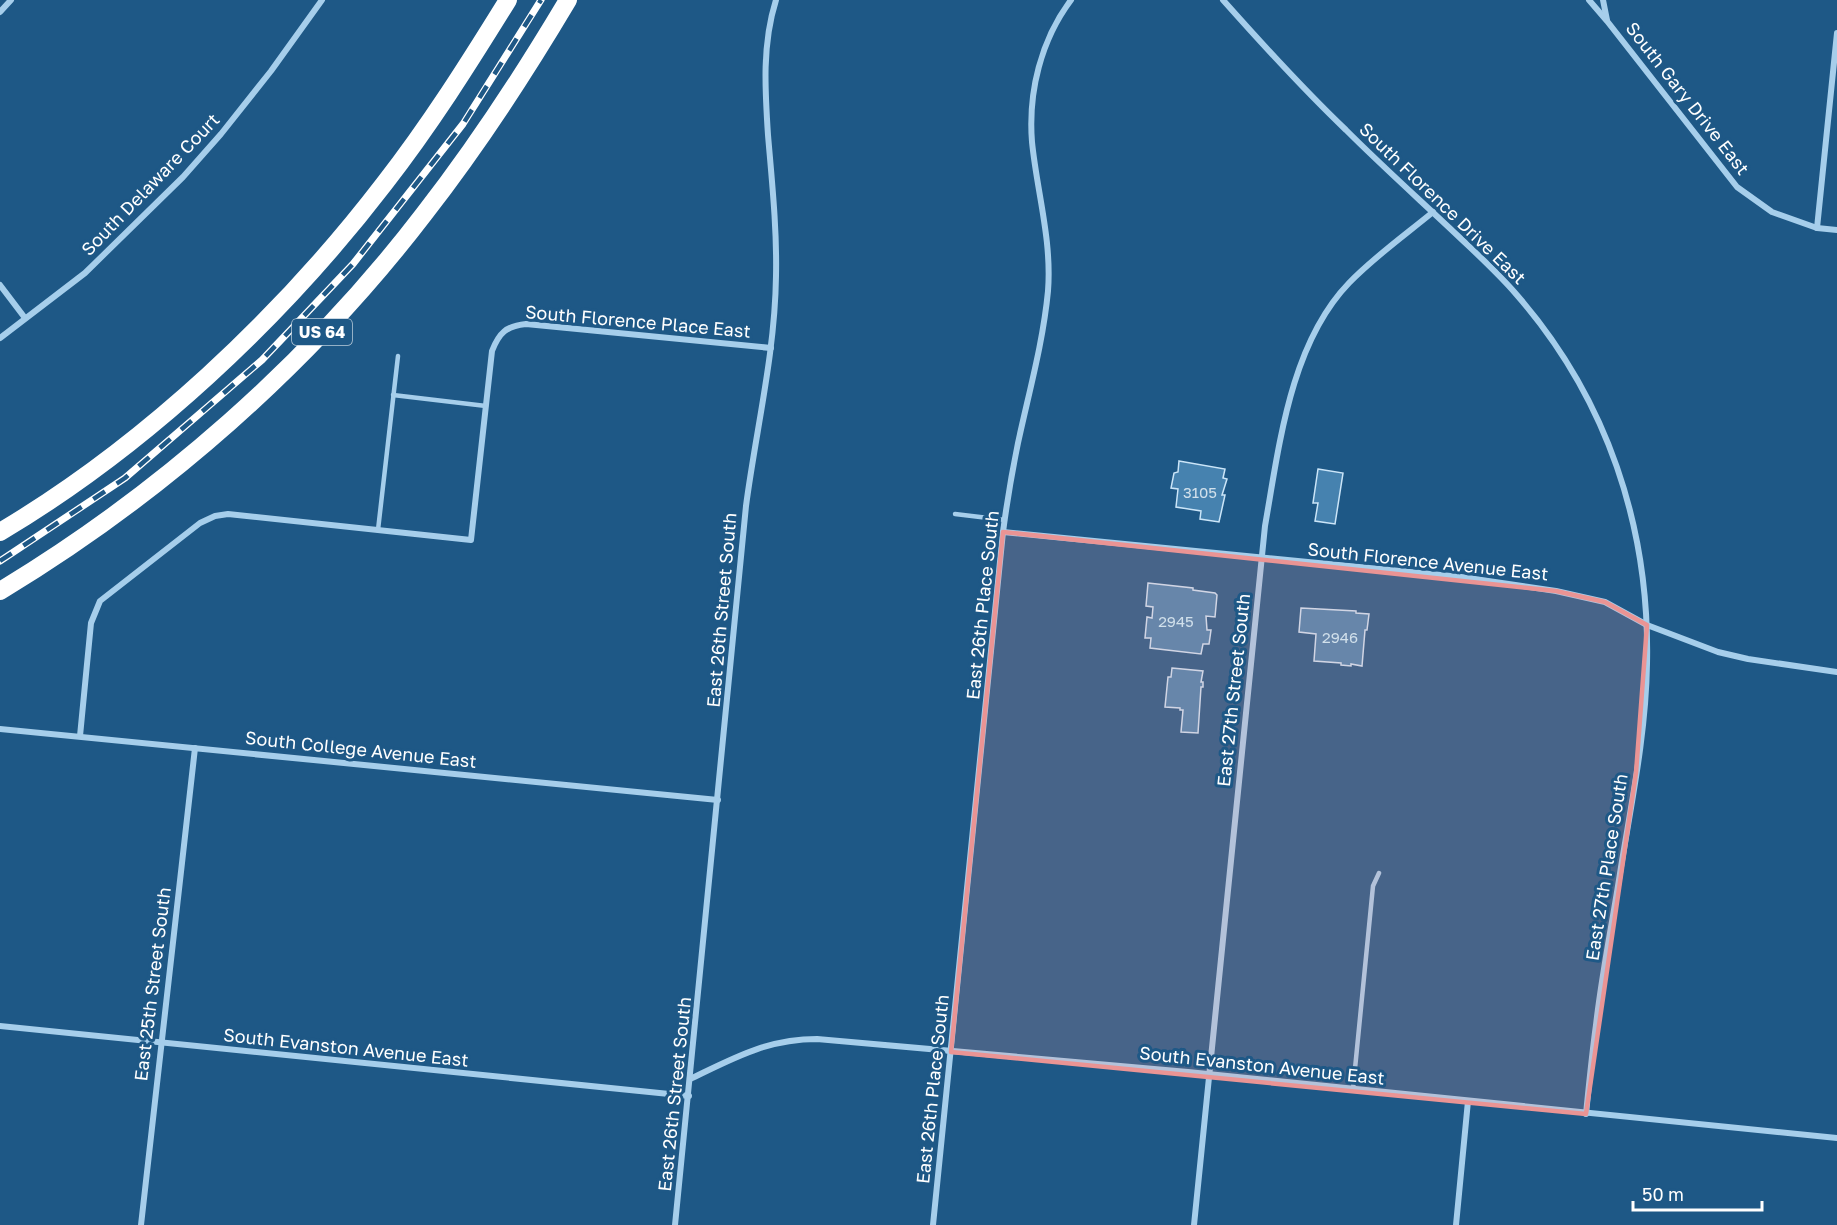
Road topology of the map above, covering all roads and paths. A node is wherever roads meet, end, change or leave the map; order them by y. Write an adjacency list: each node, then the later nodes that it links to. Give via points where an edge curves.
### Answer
1 (11, 0): 10 (street)
2 (322, 0): 17 (street, South Delaware Court, via 242,107 183,177 85,273)
3 (508, 0): 26 (highway, US 64, via 466,69 384,185 323,259 194,389 114,453)
4 (568, 0): 29 (highway, US 64, via 482,135 360,292 240,413 165,476 95,529)
5 (776, 0): 19 (street, East 26th Street South, via 769,27 765,76 776,239)
6 (1071, 0): 24 (street, East 26th Place South, via 1045,48 1034,92 1032,141 1045,225 1048,288 1040,351)
7 (1223, 0): 13 (street, South Florence Drive East, via 1344,129)
8 (1589, 0): 11 (street, South Gary Drive East)
9 (1603, 0): 11 (street)
10 (0, 12)
11 (1607, 21): 14 (street, South Gary Drive East, via 1737,187 1772,212)
12 (1837, 33): 14 (street)
13 (1432, 212): 28 (street, East 27th Street South, via 1349,283 1326,312 1310,344 1293,387 1278,453); 30 (street, South Florence Drive East, via 1536,318 1560,351 1600,425 1631,508 1641,555)
14 (1817, 228): 15 (street, South Gary Drive East)
15 (1837, 230)
16 (0, 285): 17 (street)
17 (25, 318): 18 (street, South Delaware Court)
18 (0, 338)
19 (771, 348): 22 (street, South Florence Place East, via 513,325 497,338 492,351); 35 (street, East 26th Street South, via 748,496)
20 (398, 356): 21 (lane)
21 (393, 395): 22 (lane); 25 (lane)
22 (486, 406): 25 (street, via 471,540)
23 (955, 514): 24 (lane)
24 (1005, 520): 27 (street, East 26th Place South)
25 (378, 530): 33 (street, via 228,514 200,523 100,601 91,623)
26 (0, 532)
27 (1004, 532): 28 (street, South Florence Avenue East); 39 (street, East 26th Place South)
28 (1262, 558): 30 (street, South Florence Avenue East, via 1556,591 1605,602); 40 (street, East 27th Street South)
29 (0, 591)
30 (1647, 625): 31 (street, South Florence Avenue East, via 1718,652); 45 (street, East 27th Place South, via 1647,668 1636,773 1596,1023)
31 (1837, 672)
32 (0, 729): 33 (street, South College Avenue East)
33 (80, 736): 34 (street, South College Avenue East)
34 (195, 748): 35 (street, South College Avenue East); 38 (street, East 25th Street South)
35 (718, 800): 41 (street, East 26th Street South)
36 (1379, 873): 42 (lane, via 1373,886)
37 (0, 1026): 38 (street, South Evanston Avenue East)
38 (161, 1043): 43 (street, South Evanston Avenue East); 47 (street, East 25th Street South)
39 (951, 1052): 40 (street, South Evanston Avenue East); 41 (street, South Evanston Avenue East, via 794,1039 740,1054); 49 (street, East 26th Place South)
40 (1209, 1074): 42 (street, South Evanston Avenue East); 50 (street, East 27th Street South)
41 (690, 1079): 43 (street, East 26th Street South)
42 (1353, 1089): 44 (street, South Evanston Avenue East)
43 (688, 1096): 48 (street, East 26th Street South)
44 (1468, 1101): 45 (street, South Evanston Avenue East); 51 (street)
45 (1586, 1114): 46 (street, South Evanston Avenue East)
46 (1837, 1138)
47 (141, 1225)
48 (675, 1225)
49 (933, 1225)
50 (1194, 1225)
51 (1456, 1225)

